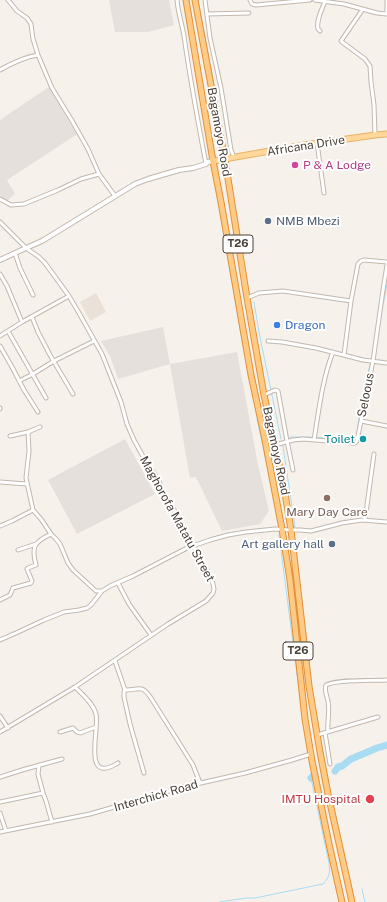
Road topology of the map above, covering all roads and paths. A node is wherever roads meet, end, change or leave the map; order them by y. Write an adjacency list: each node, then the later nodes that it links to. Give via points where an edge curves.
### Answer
1 (8, 0): 16 (street, via 27,18)
2 (177, 0): 24 (street)
3 (186, 0): 23 (highway, Bagamoyo Road / T26)
4 (195, 0): 22 (highway, Bagamoyo Road / T26)
5 (205, 0): 13 (street)
6 (250, 0): 7 (street, via 256,5)
7 (310, 0)
8 (315, 0): 10 (street)
9 (387, 0): 14 (street)
10 (325, 1): 11 (street); 15 (street, via 317,25)
11 (363, 9): 14 (street); 19 (street, via 341,41 365,59 370,66)
12 (249, 13): 13 (street)
13 (207, 14): 21 (street)
14 (387, 14)
15 (320, 31)
16 (38, 55): 17 (street); 25 (street, via 52,88 88,149)
17 (0, 70)
18 (387, 134): 19 (main road, Africana Drive)
19 (375, 135): 20 (main road, Africana Drive)
20 (317, 144): 21 (main road, Africana Drive); 26 (street)
21 (234, 158): 22 (main road, Africana Drive)
22 (225, 160): 23 (main road, Africana Drive); 38 (highway, Bagamoyo Road / T26)
23 (213, 161): 24 (street); 74 (highway, Bagamoyo Road / T26, via 251,376)
24 (206, 164): 27 (street, via 148,179)
25 (99, 174): 27 (street); 28 (street, via 81,179 24,204 11,205)
26 (324, 194)
27 (115, 196): 30 (street, via 72,224)
28 (0, 199)
29 (0, 222): 30 (street, Maghorofa Matatu Street)
30 (26, 248): 31 (street); 37 (street, Maghorofa Matatu Street, via 45,263)
31 (15, 254): 32 (street); 36 (street)
32 (0, 260)
33 (387, 262): 39 (street, via 364,260 358,264)
34 (387, 265): 50 (street, Seloous)
35 (0, 274): 41 (street)
36 (33, 295)
37 (69, 296): 40 (street); 44 (street, Maghorofa Matatu Street)
38 (247, 298): 39 (street, via 259,293 283,291); 55 (highway, Bagamoyo Road / T26)
39 (351, 301): 48 (street)
40 (32, 317): 41 (street); 49 (street)
41 (22, 322): 42 (street)
42 (8, 331): 43 (street); 52 (street)
43 (0, 336)
44 (94, 340): 49 (street); 78 (street, Maghorofa Matatu Street, via 102,354 134,440 158,479)
45 (268, 341): 47 (street)
46 (0, 346): 53 (street)
47 (333, 352): 48 (street); 63 (street, via 324,379)
48 (344, 355): 50 (street)
49 (54, 361): 52 (street); 54 (street)
50 (373, 361): 51 (street); 58 (street, Seloous)
51 (387, 363)
52 (33, 374): 53 (street); 56 (street)
53 (20, 381): 57 (street)
54 (74, 394)
55 (264, 395): 64 (street, via 278,391); 65 (highway, Bagamoyo Road / T26)
56 (46, 398)
57 (38, 412)
58 (361, 421): 59 (street); 63 (street, Seloous, via 356,443)
59 (387, 426)
60 (40, 427): 61 (street)
61 (28, 432): 62 (street); 69 (street)
62 (10, 436)
63 (314, 440): 64 (street, Seloous)
64 (287, 441): 65 (street, Seloous); 67 (street)
65 (275, 445): 75 (highway, Bagamoyo Road / T26)
66 (374, 454): 71 (street)
67 (293, 470)
68 (0, 482): 69 (street)
69 (27, 484): 70 (street)
70 (33, 510): 73 (street); 76 (street)
71 (365, 520): 72 (street); 75 (street, via 342,523 311,532)
72 (387, 522)
73 (0, 526)
74 (282, 529): 75 (street); 78 (street, via 228,535); 97 (highway, Bagamoyo Road / T26)
75 (291, 530): 96 (highway, Bagamoyo Road / T26)
76 (51, 534): 77 (street); 81 (street, via 60,544 73,570 96,590)
77 (36, 544): 79 (street); 82 (street, via 36,565 27,569 31,583 13,588 10,595)
78 (193, 546): 80 (street); 83 (street, Maghorofa Matatu Street, via 209,573 214,585 213,592 206,601)
79 (18, 550)
80 (118, 583): 81 (street); 83 (street)
81 (102, 591): 84 (street, via 87,608 64,612)
82 (0, 600)
83 (151, 635): 85 (street, Maghorofa Matatu Street)
84 (0, 640)
85 (115, 661): 87 (street, Maghorofa Matatu Street); 88 (street)
86 (387, 680): 95 (street, via 326,685 329,713)
87 (75, 687): 91 (street, via 93,707); 92 (street, Maghorofa Matatu Street)
88 (126, 690): 102 (street, via 124,697); 104 (street, via 146,691 193,765)
89 (0, 716): 92 (street)
90 (378, 717): 95 (street)
91 (96, 727): 94 (street, via 81,733 73,728); 99 (street, via 94,755 98,766 107,768)
92 (8, 728): 93 (street, Maghorofa Matatu Street)
93 (0, 732)
94 (60, 732)
95 (326, 732): 96 (street); 100 (street)
96 (317, 735): 112 (highway, Bagamoyo Road / T26)
97 (311, 754): 104 (street, Interchick Road); 111 (highway, Bagamoyo Road / T26)
98 (62, 759): 101 (street)
99 (118, 763)
100 (330, 764)
101 (39, 765): 103 (street); 105 (street, via 38,774)
102 (144, 773)
103 (0, 777)
104 (200, 783): 108 (street, Interchick Road)
105 (43, 793): 106 (street); 108 (street)
106 (0, 802)
107 (0, 813): 109 (street)
108 (52, 822): 109 (street, Interchick Road)
109 (6, 831): 110 (street, Interchick Road)
110 (0, 832)
111 (342, 902)
112 (352, 902)

